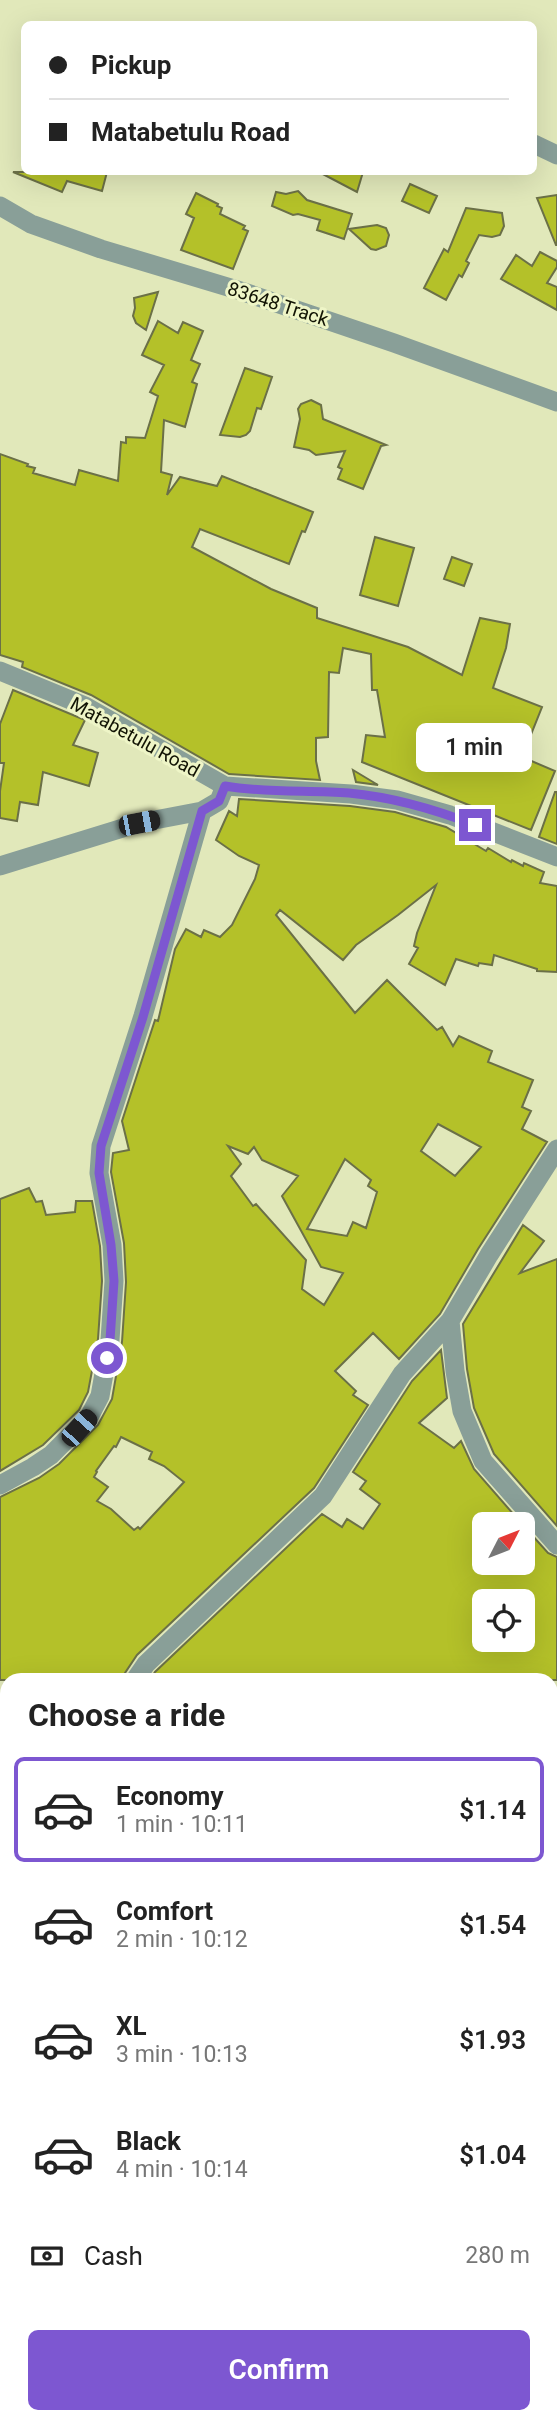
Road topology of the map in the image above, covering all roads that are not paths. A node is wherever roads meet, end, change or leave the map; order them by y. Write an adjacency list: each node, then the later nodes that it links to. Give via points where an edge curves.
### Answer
1 (537, 145): 2 (street)
2 (557, 155)
3 (0, 206): 4 (street, 83648 Track, via 31,224 101,249 369,334)
4 (557, 402)
5 (0, 671): 6 (street, Matabetulu Road, via 85,706)
6 (225, 786): 7 (street, via 219,801); 8 (street, Matabetulu Road, via 397,800 450,815)
7 (202, 811): 9 (street, via 139,823); 12 (street, via 101,1146 99,1173 114,1281 100,1396 89,1417 51,1455)
8 (557, 857)
9 (0, 866)
10 (557, 1149): 11 (street)
11 (450, 1321): 13 (street, via 462,1411 483,1461); 14 (street, via 402,1374 323,1496)
12 (0, 1485)
13 (557, 1545)
14 (140, 1673)

